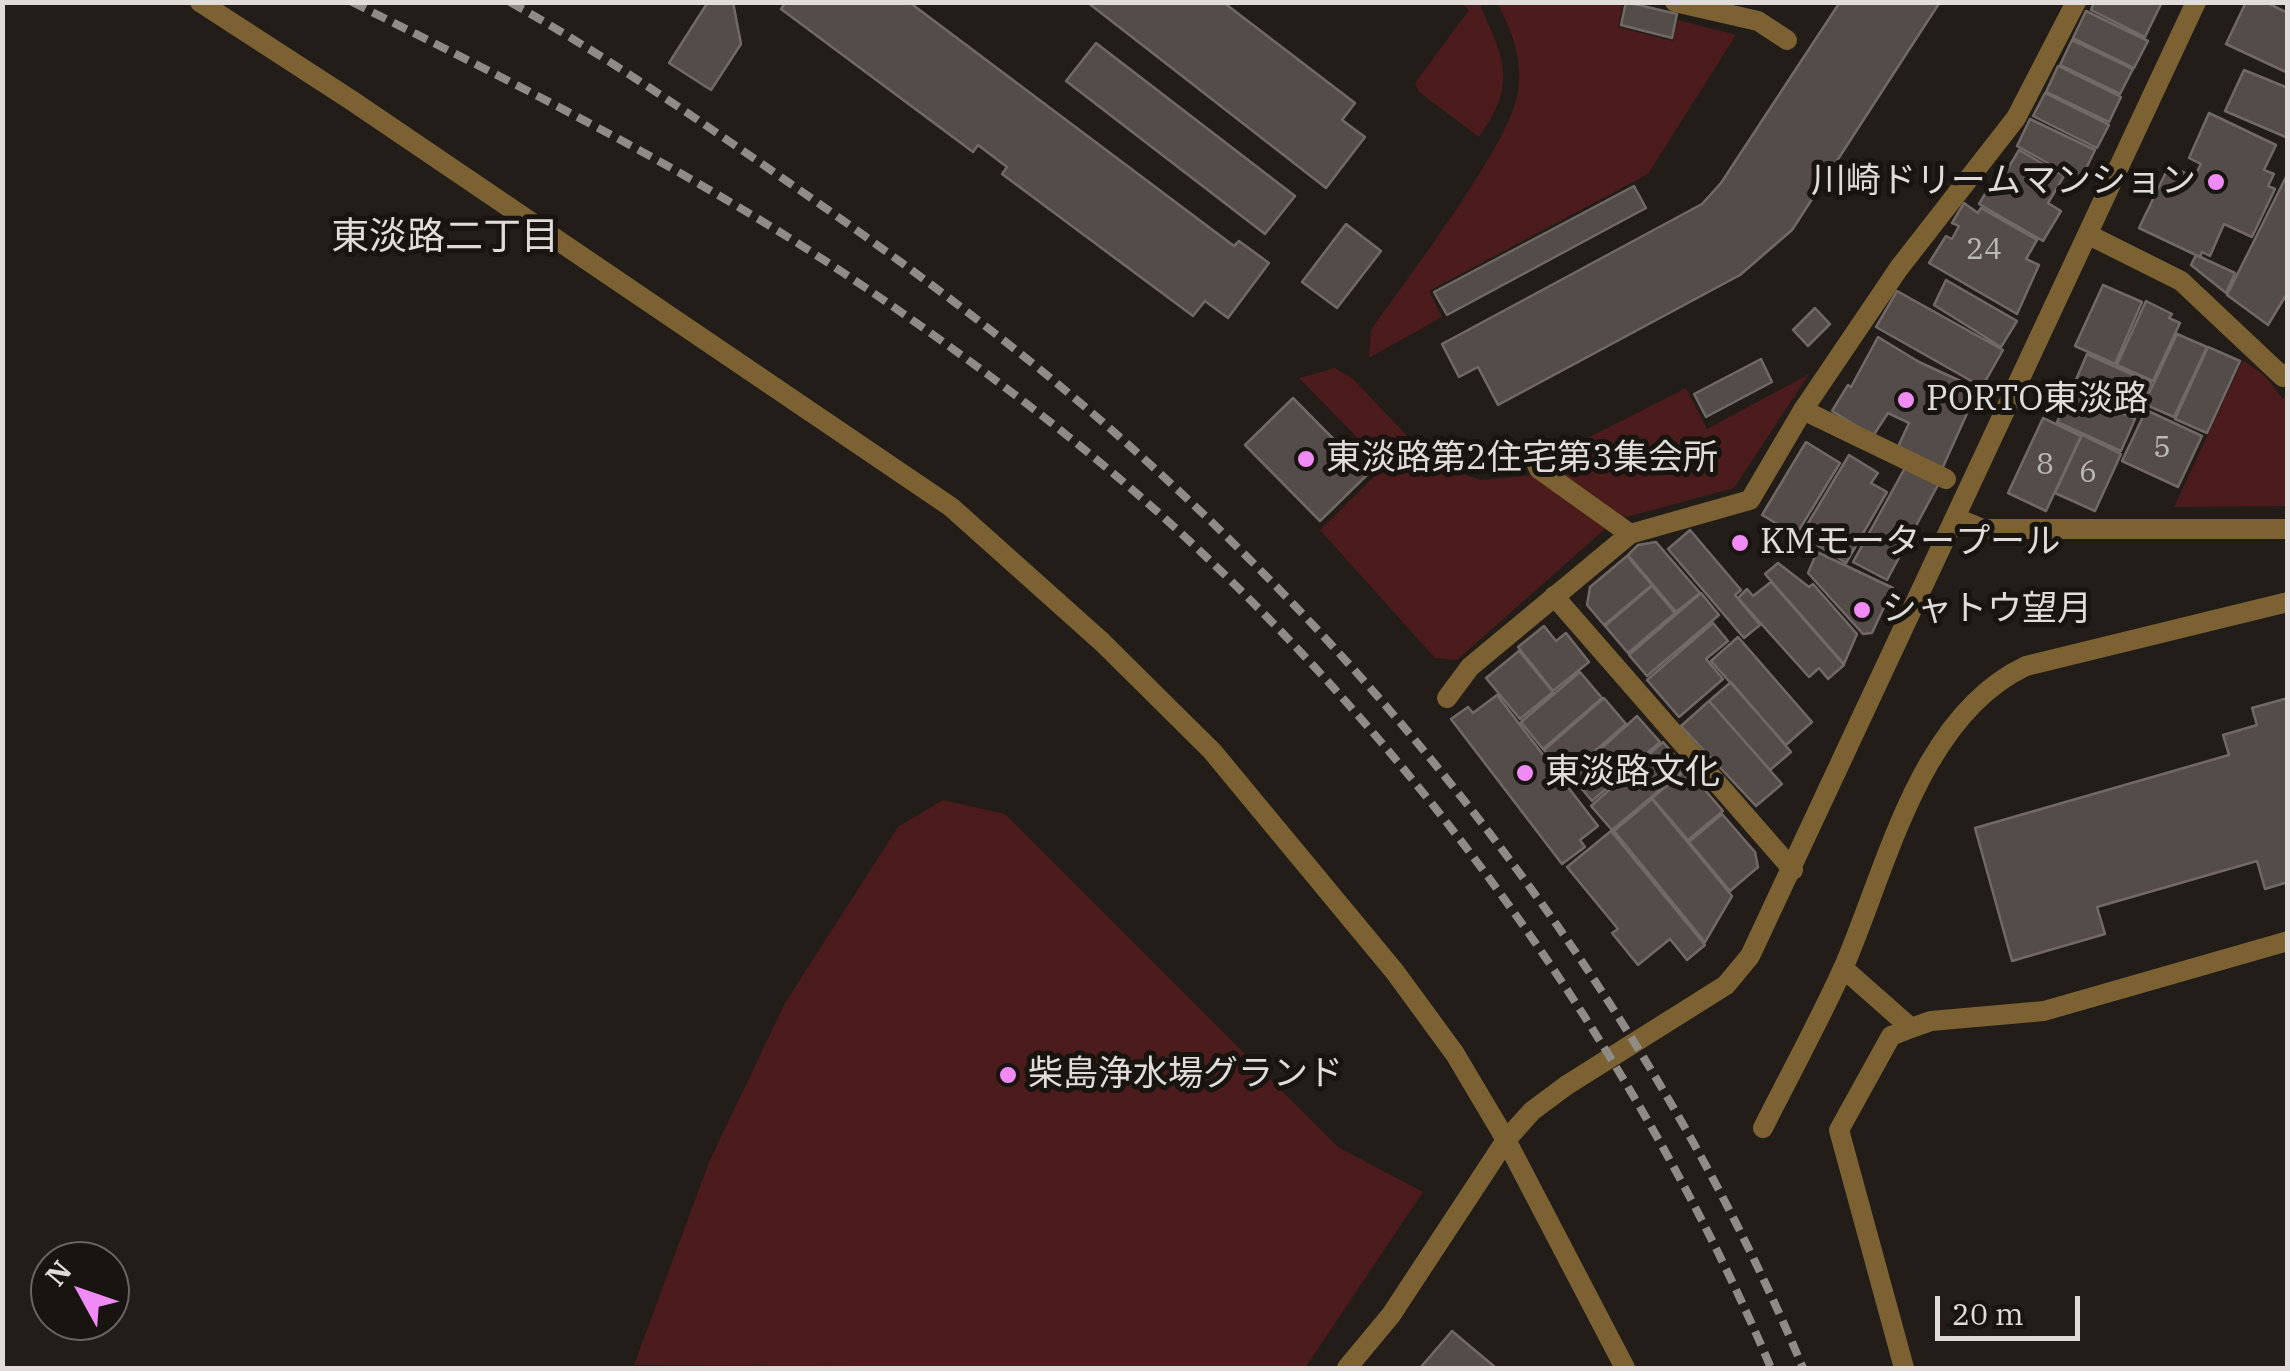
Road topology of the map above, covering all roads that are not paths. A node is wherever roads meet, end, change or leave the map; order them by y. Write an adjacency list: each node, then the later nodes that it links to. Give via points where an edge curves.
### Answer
1 (200, 2): 23 (street, via 951,507 1212,751 1395,972)
2 (1675, 2): 5 (street)
3 (2076, 2): 9 (street, via 2016,118 1898,268)
4 (2196, 2): 7 (street)
5 (1722, 8): 6 (street)
6 (1787, 40)
7 (2089, 235): 8 (street, via 2181,281 2283,377); 12 (street)
8 (2288, 373)
9 (1803, 410): 11 (street); 14 (street, via 1750,500)
10 (1530, 450): 14 (street, via 1540,468)
11 (1946, 480)
12 (1956, 518): 13 (street, via 1983,529); 18 (street)
13 (2288, 529)
14 (1630, 534): 15 (street)
15 (1554, 596): 17 (street, via 1470,666); 18 (street)
16 (2288, 602): 20 (street, via 2026,666 1998,679 1934,750)
17 (1447, 698)
18 (1793, 870): 23 (street, via 1750,956 1726,985 1567,1085)
19 (2288, 941): 21 (street, via 2044,1011)
20 (1843, 968): 21 (street); 22 (street)
21 (1911, 1028): 26 (street, via 1891,1036 1839,1130)
22 (1763, 1128)
23 (1506, 1140): 24 (street); 25 (street)
24 (1348, 1368)
25 (1625, 1368)
26 (1904, 1368)

